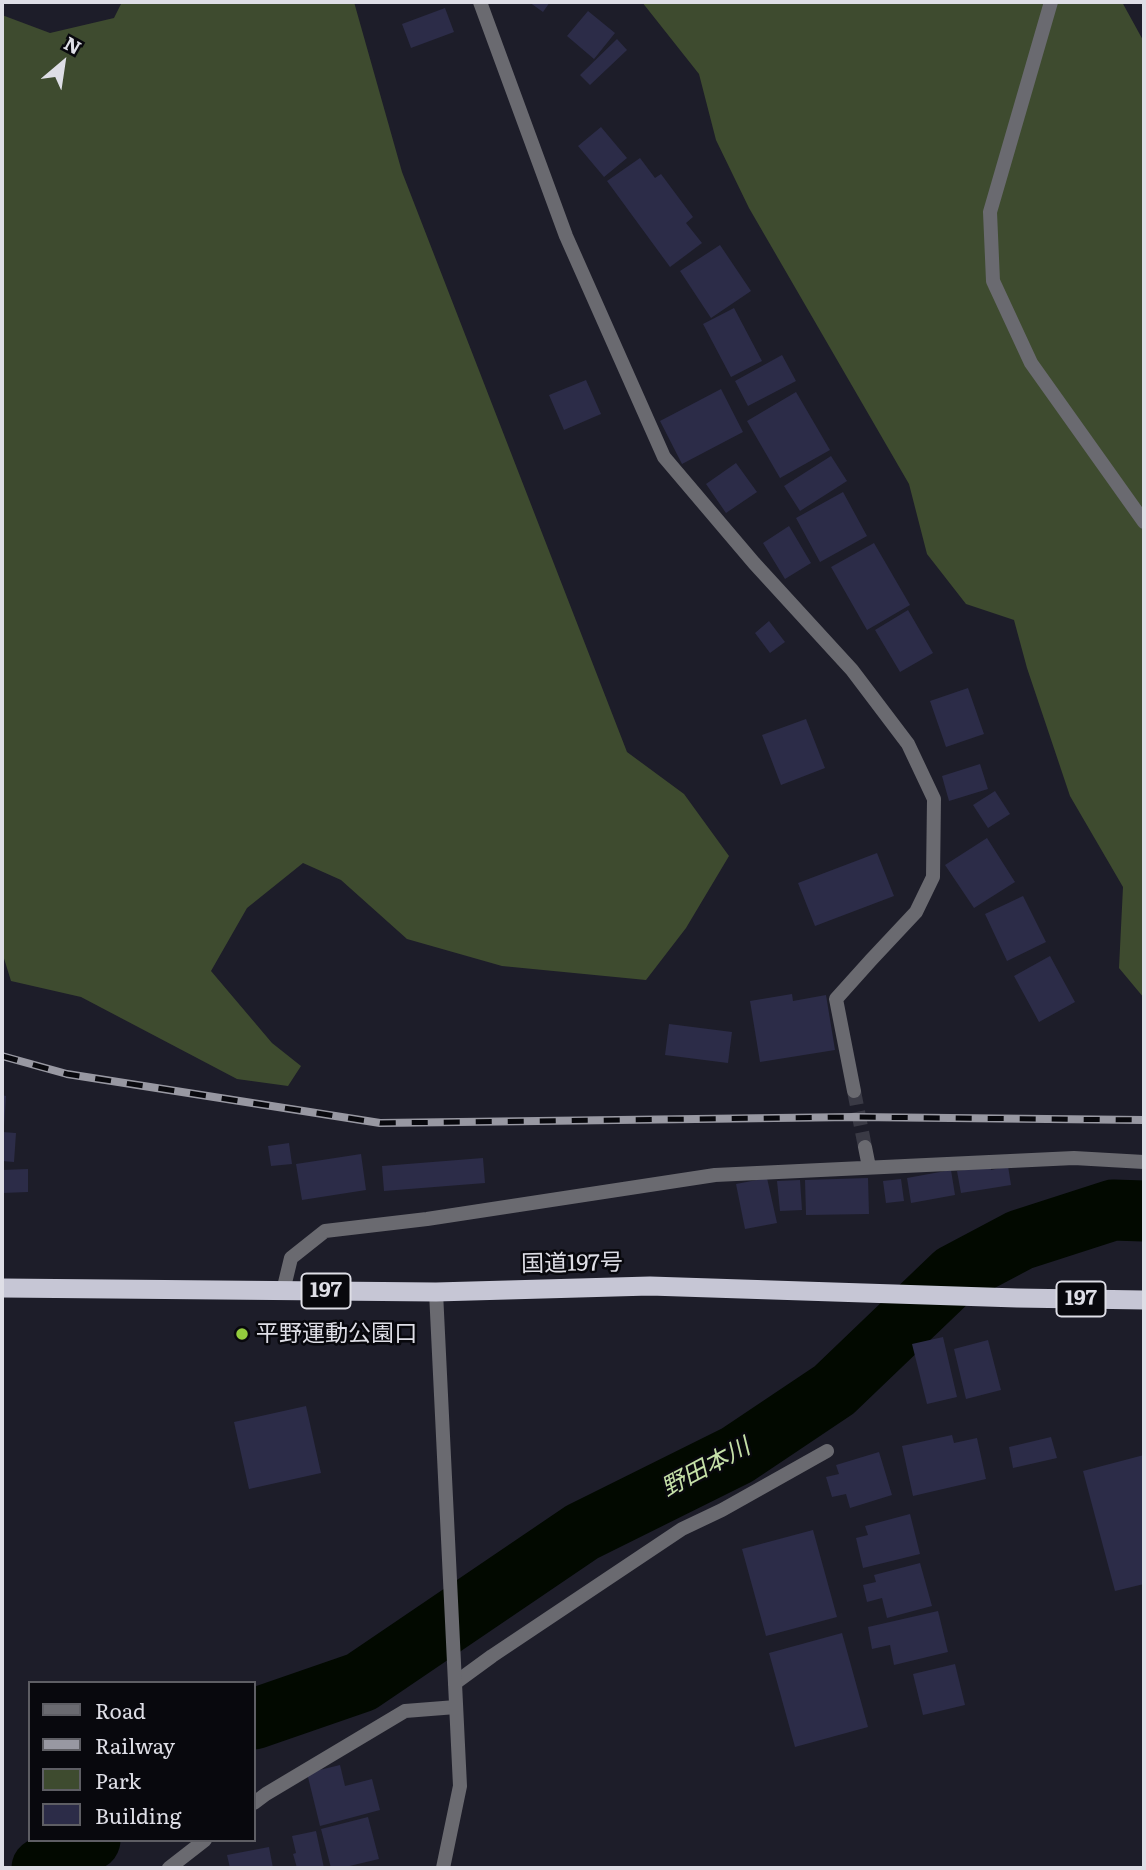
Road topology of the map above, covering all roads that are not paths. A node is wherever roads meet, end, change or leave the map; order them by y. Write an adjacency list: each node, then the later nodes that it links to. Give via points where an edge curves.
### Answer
1 (480, 2): 4 (street, via 566,236 664,457 852,670 908,744 934,799 933,877 916,912 836,999)
2 (1051, 2): 3 (street, via 990,212 993,281 1031,363)
3 (1144, 522)
4 (854, 1091)
5 (865, 1147): 7 (street)
6 (1144, 1162): 7 (street, via 1074,1158)
7 (869, 1167): 9 (street, via 715,1175 325,1231 292,1258)
8 (2, 1288): 9 (highway, 国道197号 / 197)
9 (283, 1291): 10 (highway, 国道197号 / 197)
10 (436, 1292): 11 (highway, 国道197号 / 197, via 650,1286); 13 (street)
11 (1144, 1300)
12 (827, 1451): 13 (street, via 682,1529)
13 (455, 1683): 14 (street)
14 (456, 1707): 15 (street, via 405,1711); 18 (street, via 460,1786)
15 (256, 1802)
16 (202, 1842): 17 (street)
17 (169, 1868)
18 (443, 1868)

